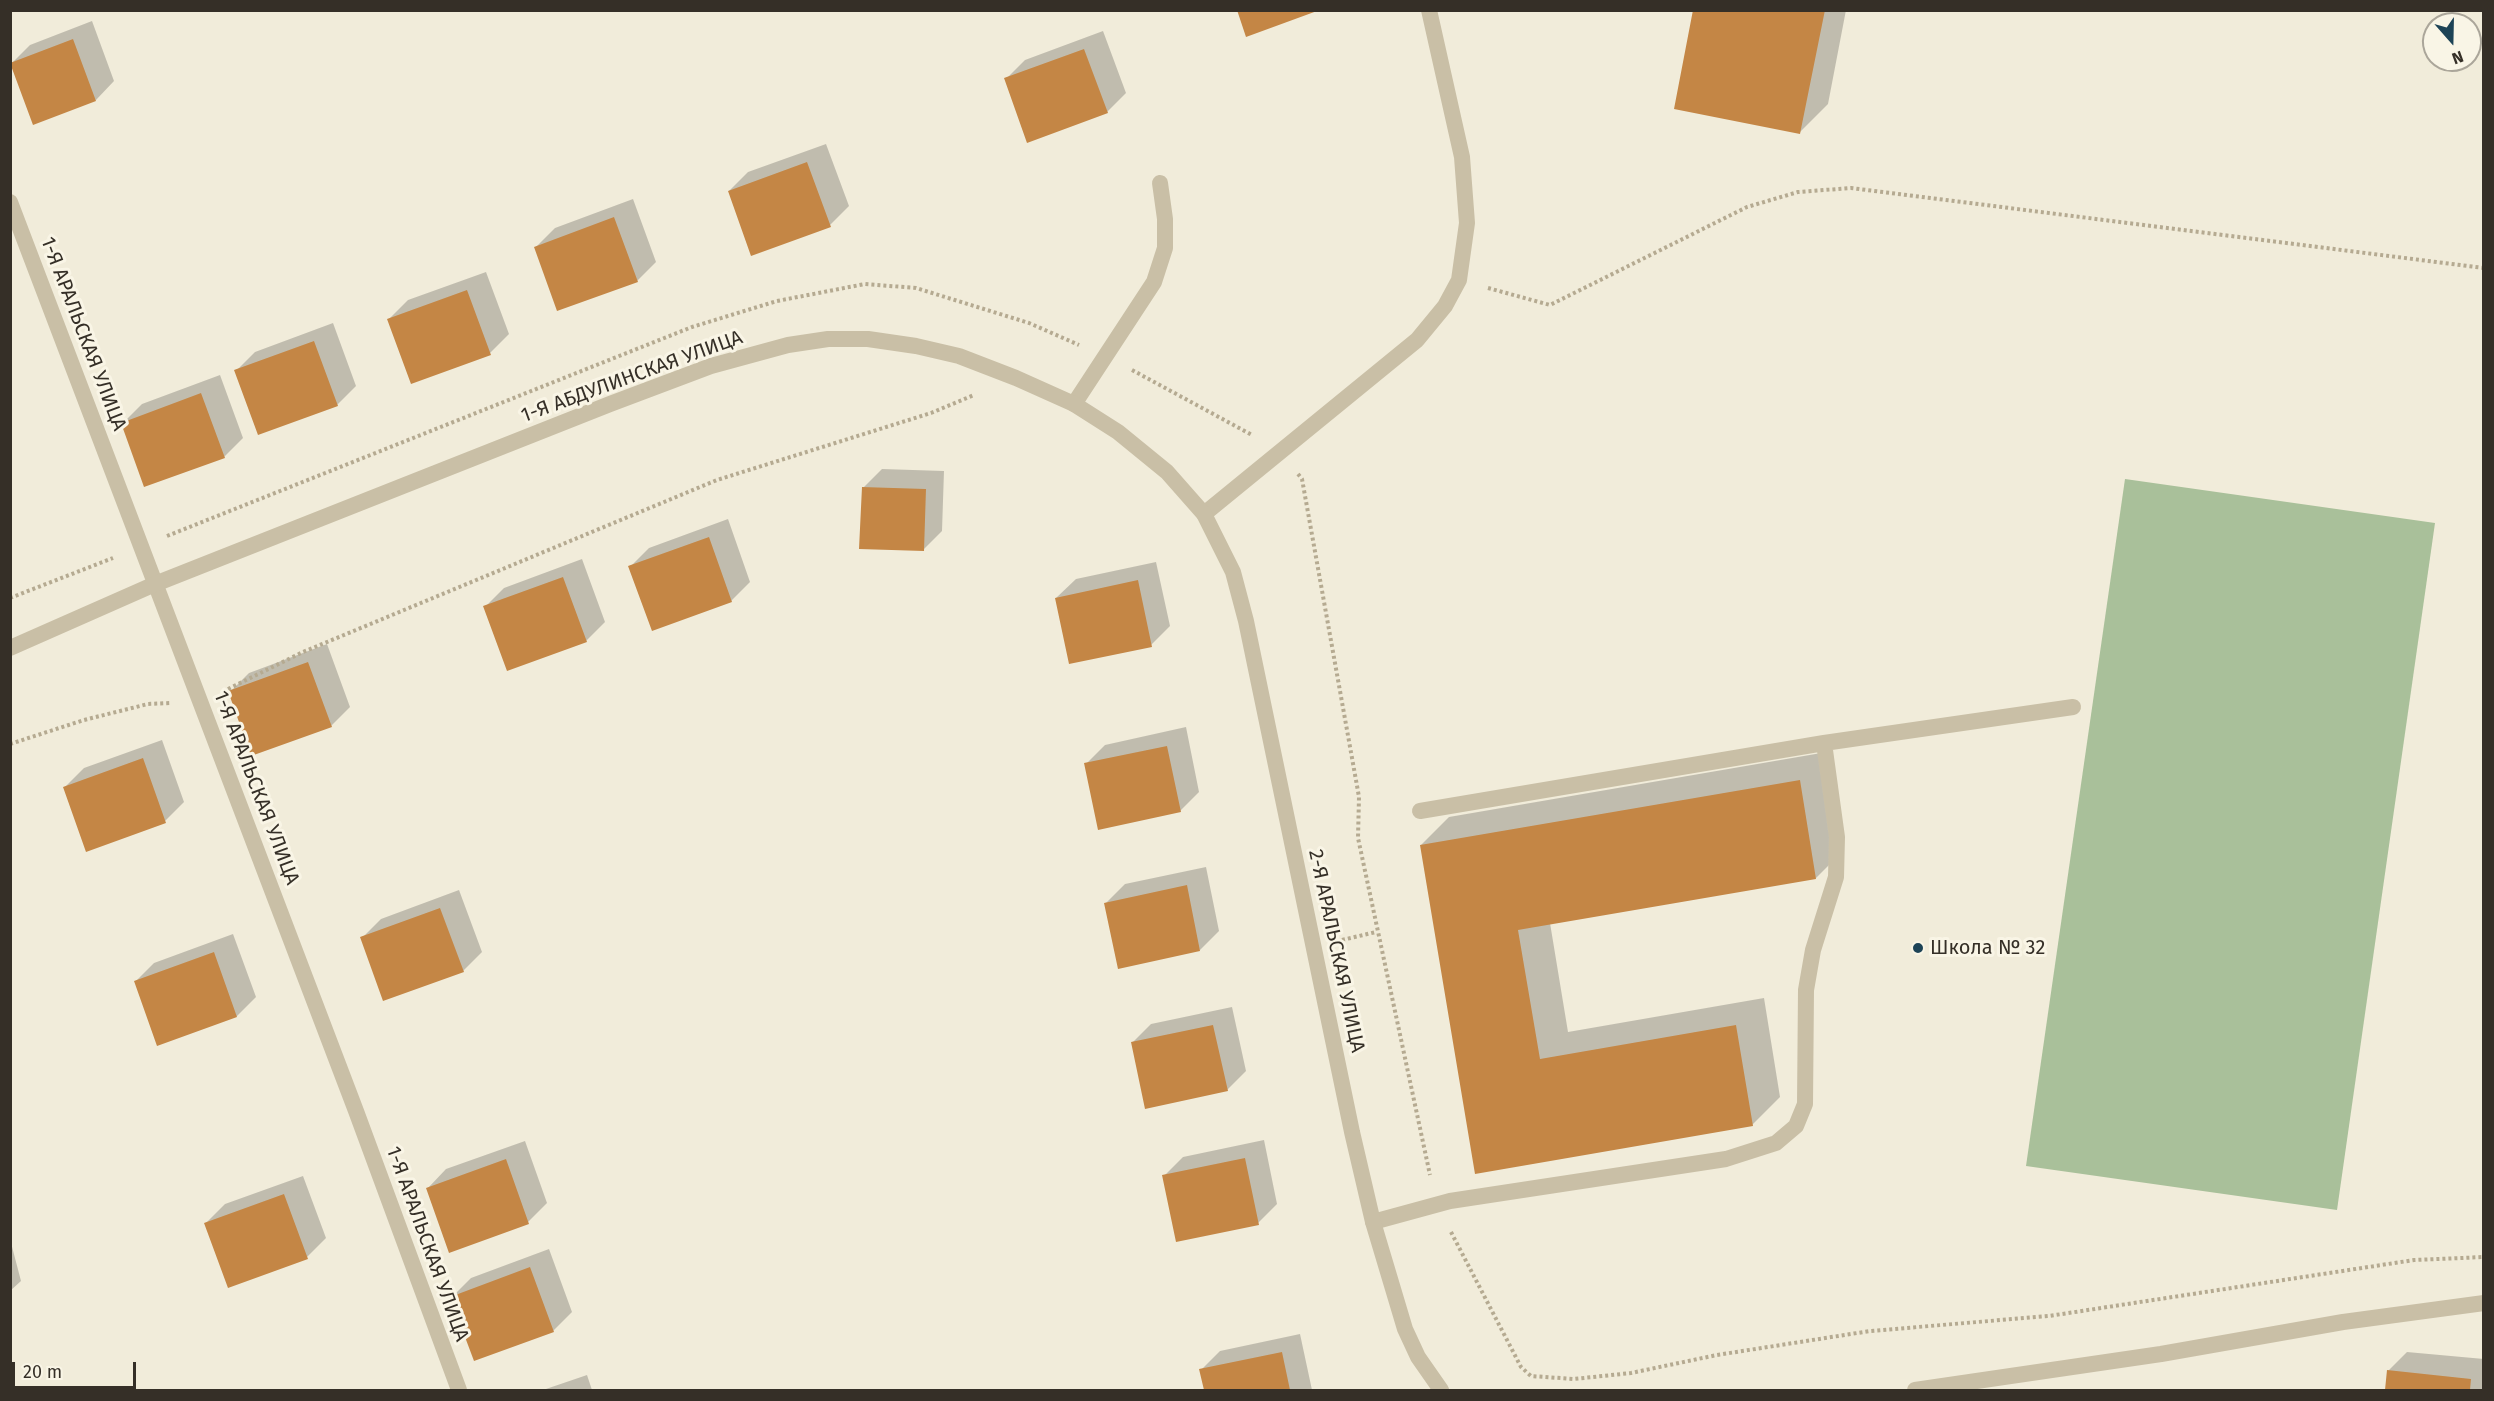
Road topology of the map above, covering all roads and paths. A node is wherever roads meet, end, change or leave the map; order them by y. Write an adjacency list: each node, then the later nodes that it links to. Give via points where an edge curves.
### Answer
1 (1429, 10): 5 (street, via 1462,157 1467,223)
2 (1160, 183): 7 (street, via 1165,248 1154,282)
3 (10, 202): 10 (street, 1-Я АРАЛЬСКАЯ УЛИЦА)
4 (2484, 268): 5 (path, via 1851,188 1798,192 1747,207 1550,305)
5 (1459, 280): 8 (street, via 1445,306 1417,340)
6 (1016, 378): 7 (street, 1-Я АБДУЛИНСКАЯ УЛИЦА); 11 (street, 1-Я АБДУЛИНСКАЯ УЛИЦА, via 959,356 868,339 788,345 711,366 610,404); 14 (path, via 931,413 717,480 303,652)
7 (1074, 404): 9 (street, 1-Я АБДУЛИНСКАЯ УЛИЦА, via 1118,432 1167,472)
8 (1281, 451): 9 (street); 19 (path, via 1302,479 1359,797 1358,838)
9 (1204, 514): 20 (street, 2-Я АРАЛЬСКАЯ УЛИЦА, via 1233,572 1246,621)
10 (141, 547): 11 (street, 1-Я АРАЛЬСКАЯ УЛИЦА); 12 (path)
11 (155, 584): 13 (street, 1-Я АБДУЛИНСКАЯ УЛИЦА); 14 (street, 1-Я АРАЛЬСКАЯ УЛИЦА)
12 (10, 598)
13 (10, 648)
14 (200, 702): 17 (path, via 148,704); 23 (street, 1-Я АРАЛЬСКАЯ УЛИЦА)
15 (2073, 707): 16 (street)
16 (1824, 743): 18 (street); 19 (street, via 1837,837 1836,877 1813,950 1806,990 1805,1104 1796,1126 1776,1143 1726,1159)
17 (10, 744)
18 (1420, 811)
19 (1437, 1204): 20 (street); 21 (path, via 1521,1367 1531,1376 1574,1379 1631,1373 1870,1331 2049,1316 2414,1260)
20 (1373, 1222): 24 (street, 2-Я АРАЛЬСКАЯ УЛИЦА, via 1405,1329 1418,1357)
21 (2484, 1257)
22 (2484, 1304): 25 (street, via 2343,1322 2161,1354)
23 (459, 1390)
24 (1441, 1390)
25 (1915, 1390)

